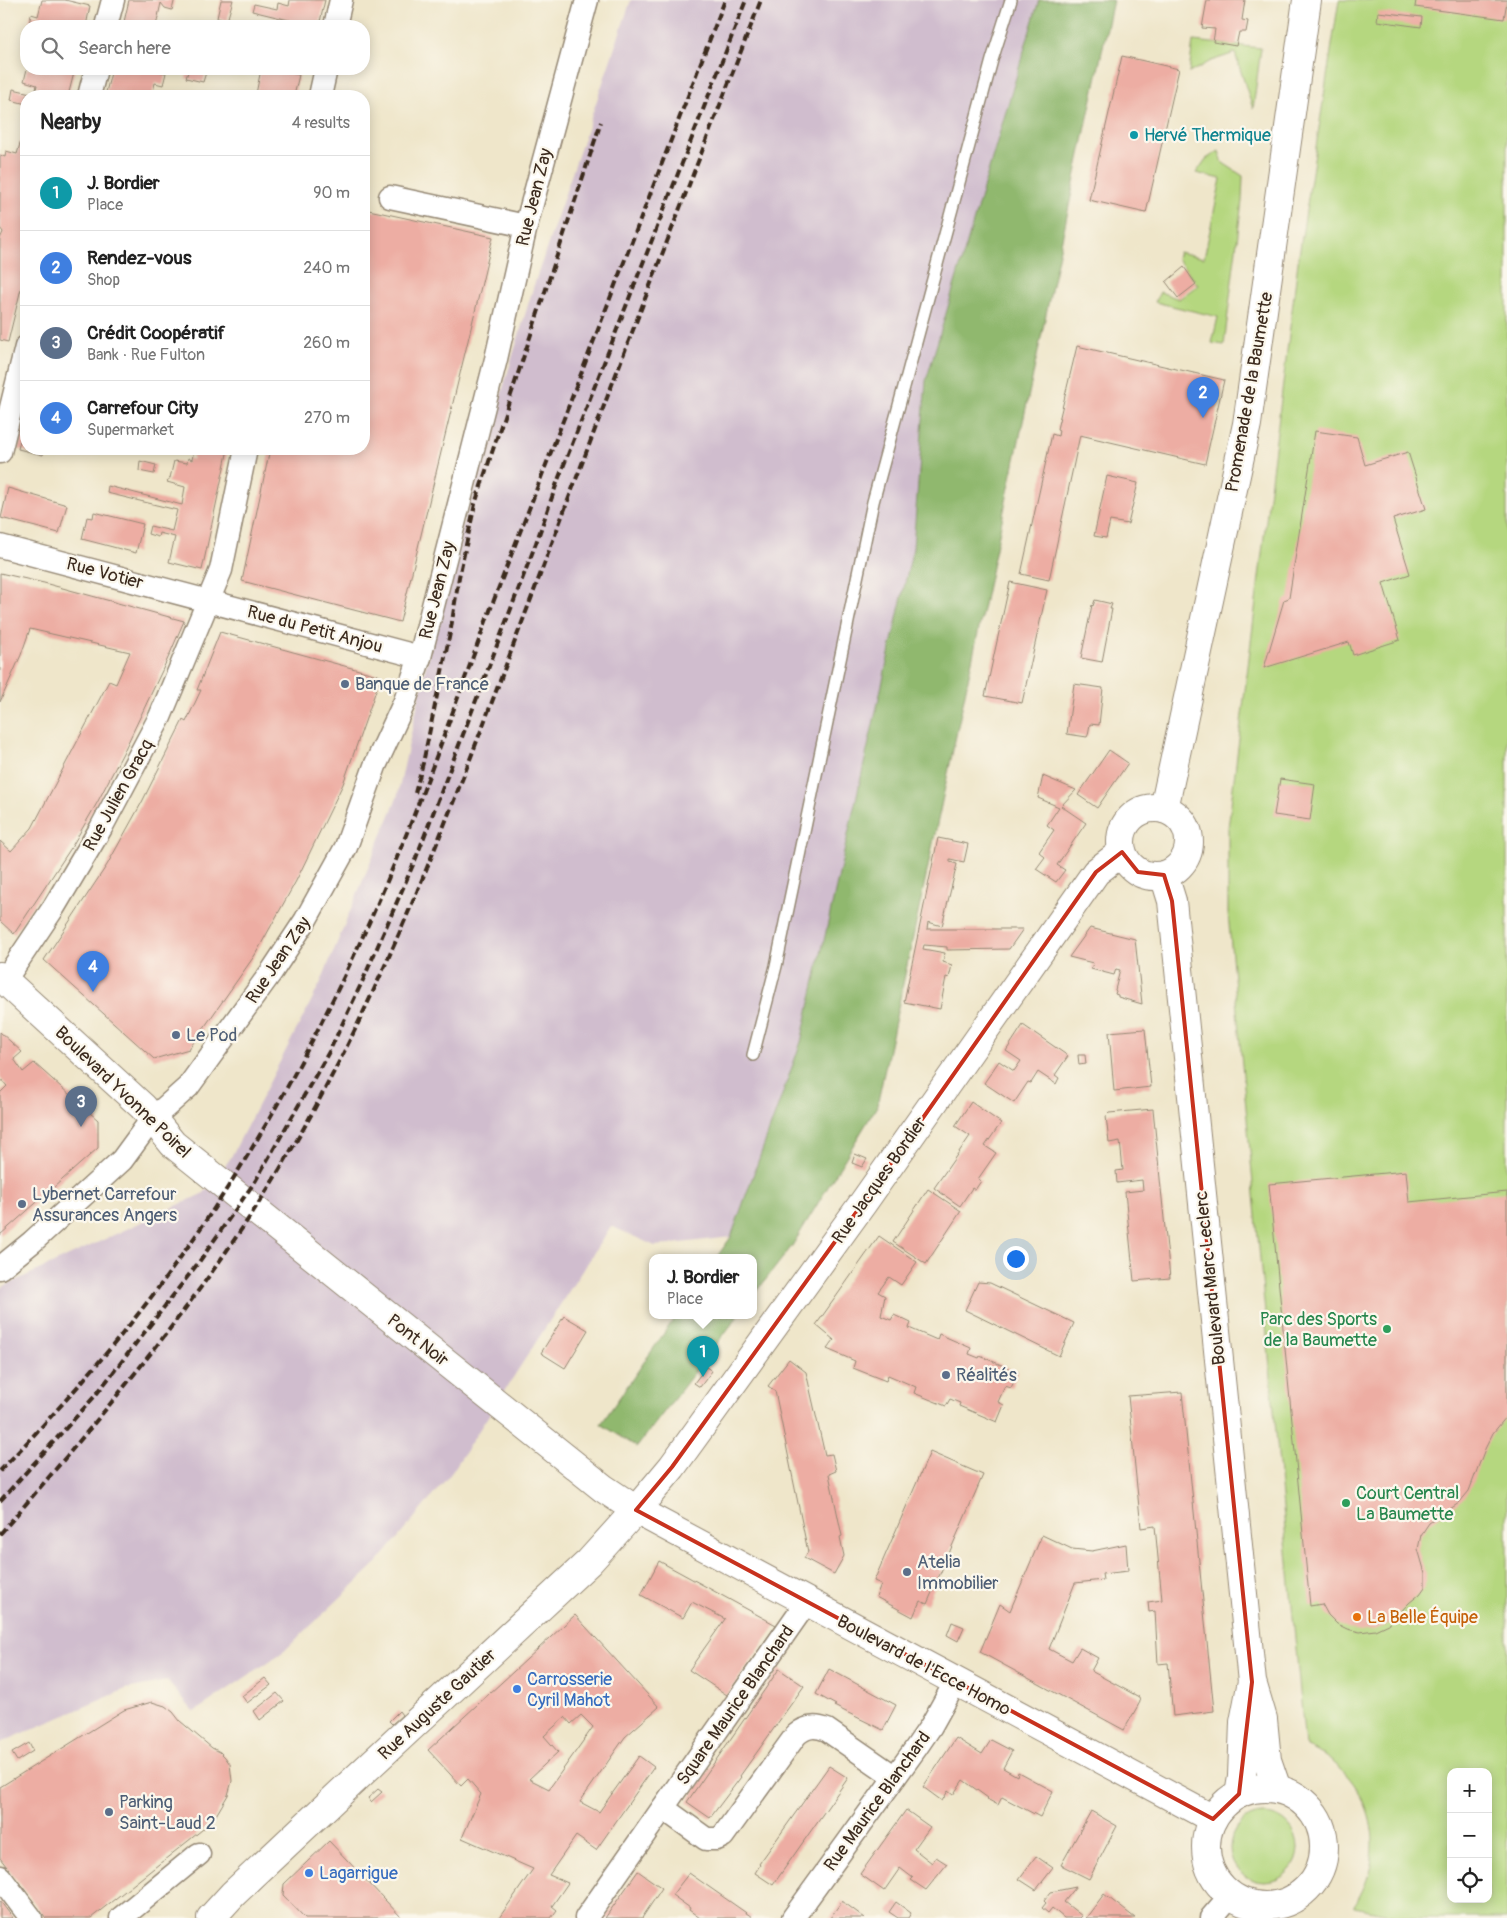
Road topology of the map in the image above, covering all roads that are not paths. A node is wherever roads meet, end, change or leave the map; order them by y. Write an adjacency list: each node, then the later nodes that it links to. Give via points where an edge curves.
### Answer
1 (113, 0): 6 (street)
2 (341, 0): 7 (street)
3 (587, 0): 13 (street, Rue Jean Zay)
4 (1010, 0): 24 (lane, via 873,502 776,966)
5 (1307, 0): 20 (street, Promenade de la Baumette, via 1247,424)
6 (108, 20)
7 (336, 20)
8 (94, 75): 10 (street)
9 (325, 75): 11 (street)
10 (91, 90)
11 (321, 90)
12 (390, 197): 13 (street)
13 (526, 226): 19 (street, Rue Jean Zay, via 496,359)
14 (20, 371): 15 (street)
15 (0, 452)
16 (245, 455): 18 (street, Rue Julien Gracq, via 221,570)
17 (0, 546): 18 (street, Rue Votier)
18 (210, 600): 19 (street, Rue du Petit Anjou); 23 (street, Rue Julien Gracq, via 160,717 105,820 54,906)
19 (420, 657): 25 (street, Rue Jean Zay, via 346,847 305,921 188,1087)
20 (1164, 809): 21 (street, via 1146,809 1130,818 1121,834); 22 (street, via 1182,820 1189,839 1185,859)
21 (1122, 852): 22 (street, via 1128,864 1138,872); 28 (street, Rue Jacques Bordier, via 1096,872 863,1204 672,1467)
22 (1164, 875): 31 (street, Boulevard Marc Leclerc, via 1172,901)
23 (2, 978): 25 (street, Boulevard Yvonne Poirel, via 143,1107)
24 (752, 1055)
25 (152, 1119): 26 (street, Boulevard Yvonne Poirel, via 173,1144); 27 (street, Rue Jean Zay, via 122,1160)
26 (201, 1168): 28 (street, Pont Noir, via 603,1488)
27 (0, 1268)
28 (636, 1510): 29 (street, Boulevard de l'Ecce Homo); 39 (street, Rue Auguste Gautier, via 590,1562)
29 (806, 1602): 30 (street, Boulevard de l'Ecce Homo); 35 (street, Square Maurice Blanchard)
30 (956, 1681): 32 (street, Rue Maurice Blanchard, via 931,1726); 36 (street, Boulevard de l'Ecce Homo)
31 (1252, 1682): 33 (street, Boulevard Marc Leclerc, via 1263,1719 1267,1760); 34 (street, Boulevard Marc Leclerc, via 1244,1722)
32 (895, 1777): 35 (street, via 827,1730 814,1726 796,1735 723,1836 706,1839); 47 (street, Rue Maurice Blanchard)
33 (1277, 1789): 34 (street, via 1258,1788); 41 (street, via 1300,1799 1313,1812 1321,1828 1324,1846 1321,1865 1312,1883)
34 (1239, 1794): 36 (street, via 1224,1804)
35 (663, 1808): 46 (street, Square Maurice Blanchard)
36 (1213, 1819): 40 (street, via 1207,1838 1207,1857 1217,1881)
37 (199, 1854): 43 (street)
38 (0, 1877): 42 (street)
39 (233, 1894): 44 (street, Rue Auguste Gautier); 45 (street, Rue Auguste Gautier)
40 (1231, 1895): 41 (street, via 1247,1903); 48 (street)
41 (1279, 1911)
42 (31, 1918)
43 (121, 1918)
44 (197, 1918)
45 (211, 1918)
46 (586, 1918)
47 (793, 1918)
48 (1212, 1918)

